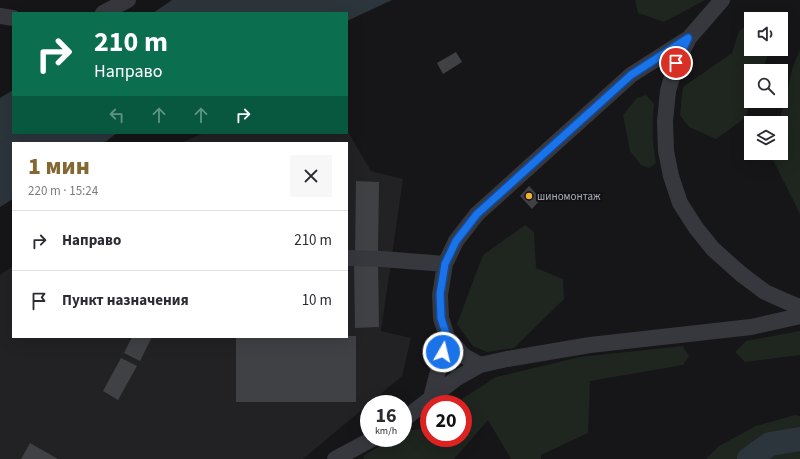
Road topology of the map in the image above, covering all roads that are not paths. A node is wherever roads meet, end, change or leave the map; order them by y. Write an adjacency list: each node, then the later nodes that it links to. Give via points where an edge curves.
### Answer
1 (128, 0): 3 (street)
2 (722, 0): 6 (street)
3 (105, 12)
4 (0, 16): 5 (street)
5 (12, 18)
6 (688, 38): 8 (street, via 631,75 477,214 456,241); 9 (street, via 676,63 668,91 665,120 666,150 680,203 713,248 741,274 765,292)
7 (348, 258): 8 (street)
8 (445, 264): 11 (street, via 440,294 441,318)
9 (800, 307)
10 (800, 316): 12 (street, via 751,327 590,345)
11 (447, 337): 12 (street, via 464,356); 13 (street)
12 (480, 365): 14 (street)
13 (432, 395)
14 (435, 395)
15 (420, 407): 16 (street)
16 (412, 413)
17 (360, 446): 18 (street)
18 (335, 459)

